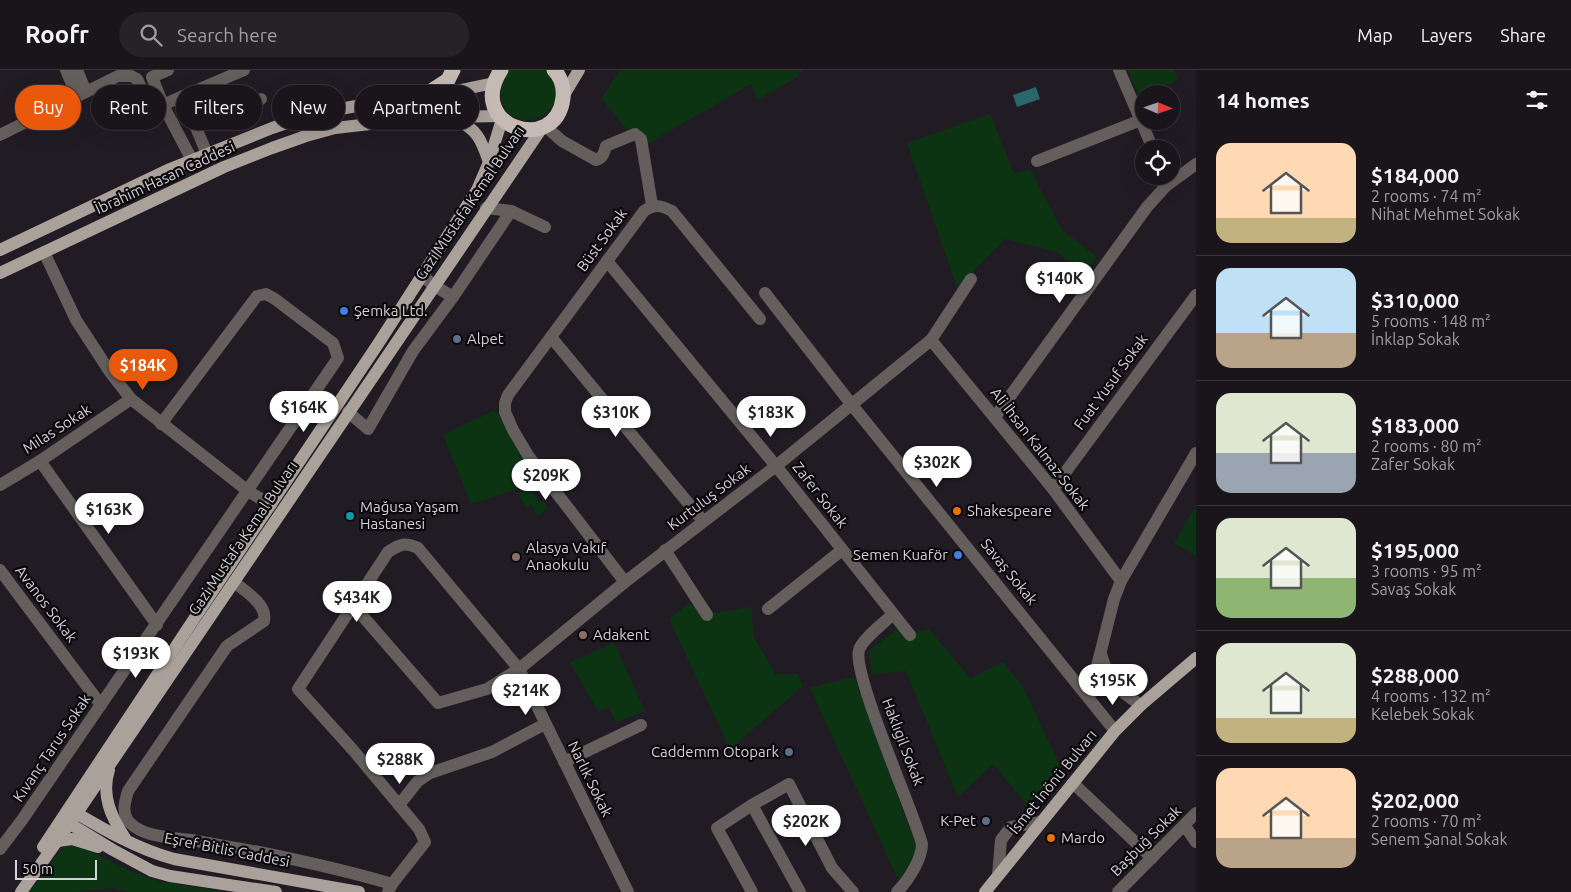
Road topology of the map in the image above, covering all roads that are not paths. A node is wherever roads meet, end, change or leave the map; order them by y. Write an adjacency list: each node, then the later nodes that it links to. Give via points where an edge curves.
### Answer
1 (66, 70): 16 (street)
2 (77, 70): 16 (street)
3 (168, 70): 12 (street, via 152,77)
4 (244, 70): 13 (street)
5 (453, 70): 14 (highway, via 448,80)
6 (554, 70): 17 (highway)
7 (579, 70): 17 (main road)
8 (1118, 70): 19 (street)
9 (117, 73): 11 (street, via 137,79); 16 (street)
10 (494, 76): 15 (main road, İbrahim Hasan Caddesi); 22 (highway, via 492,95)
11 (140, 85)
12 (155, 85)
13 (209, 85)
14 (440, 85)
15 (463, 85)
16 (82, 94): 28 (street)
17 (564, 95): 25 (highway, via 557,115)
18 (355, 106): 29 (main road, İbrahim Hasan Caddesi, via 313,114)
19 (1135, 107)
20 (166, 111): 30 (street)
21 (479, 118): 22 (main road, İbrahim Hasan Caddesi)
22 (501, 118): 25 (highway, via 516,128 533,130); 32 (main road, Gazi Mustafa Kemal Bulvarı)
23 (1135, 122): 31 (street)
24 (355, 126): 41 (main road, İbrahim Hasan Caddesi, via 335,128 280,145 216,171)
25 (543, 127): 36 (street, via 596,160 601,159 606,146 635,134 638,136); 37 (main road, Gazi Mustafa Kemal Bulvarı)
26 (197, 130): 29 (street)
27 (473, 130): 32 (main road)
28 (0, 135)
29 (206, 154): 30 (main road, İbrahim Hasan Caddesi)
30 (192, 160): 40 (main road, İbrahim Hasan Caddesi)
31 (1037, 161)
32 (489, 162): 44 (main road, Gazi Mustafa Kemal Bulvarı, via 477,190)
33 (1196, 164): 34 (street)
34 (1180, 172)
35 (1161, 185): 58 (street)
36 (652, 206): 42 (street, Büst Sokak, via 644,211); 50 (street, via 661,205 672,211 759,318)
37 (486, 208): 38 (street); 46 (main road, Gazi Mustafa Kemal Bulvarı)
38 (511, 211): 39 (street); 49 (street)
39 (545, 227)
40 (0, 250)
41 (44, 252): 43 (main road, İbrahim Hasan Caddesi); 55 (street, via 76,320)
42 (607, 261): 51 (street, Büst Sokak); 62 (street, Zafer Sokak)
43 (0, 273)
44 (422, 276): 46 (street); 66 (main road, Gazi Mustafa Kemal Bulvarı)
45 (971, 279): 53 (street, Kurtuluş Sokak)
46 (434, 285): 49 (street); 52 (main road, Gazi Mustafa Kemal Bulvarı)
47 (765, 293): 50 (street, Savaş Sokak)
48 (1196, 295): 64 (street, Fuat Yusuf Sokak)
49 (453, 297): 54 (street)
50 (779, 311): 56 (street, Savaş Sokak)
51 (551, 337): 67 (street); 73 (street, Büst Sokak, via 508,395 505,412 529,457)
52 (398, 338): 54 (street); 57 (main road, Gazi Mustafa Kemal Bulvarı)
53 (931, 340): 56 (street, Kurtuluş Sokak); 58 (street, Ali İhsan Kalmaz Sokak)
54 (413, 351): 57 (street, via 368,429)
55 (132, 399): 59 (street); 61 (street, Milas Sokak)
56 (852, 405): 62 (street, Kurtuluş Sokak); 83 (street, Savaş Sokak)
57 (348, 412): 72 (main road, Gazi Mustafa Kemal Bulvarı)
58 (995, 417): 64 (street, Ali İhsan Kalmaz Sokak)
59 (162, 424): 65 (street); 65 (street, Kıvanç Tarus Sokak, via 257,296 266,294 276,299 333,344 338,358)
60 (1196, 453): 71 (street)
61 (40, 461): 63 (street, Milas Sokak); 78 (street)
62 (776, 466): 67 (street, Kurtuluş Sokak); 69 (street, Zafer Sokak)
63 (0, 484)
64 (1053, 489): 71 (street, Ali İhsan Kalmaz Sokak)
65 (248, 491): 66 (street); 78 (street, Kıvanç Tarus Sokak)
66 (271, 505): 95 (main road, Gazi Mustafa Kemal Bulvarı)
67 (703, 521): 68 (street, Kurtuluş Sokak)
68 (665, 550): 73 (street, Kurtuluş Sokak); 77 (street)
69 (842, 550): 75 (street); 76 (street, Zafer Sokak)
70 (0, 570): 84 (street, Avanos Sokak)
71 (1121, 581): 80 (street)
72 (234, 582): 89 (main road, Gazi Mustafa Kemal Bulvarı); 105 (street, via 263,608 264,621 227,646 128,791 125,814 130,823 161,836 356,873)
73 (625, 582): 82 (street, Kurtuluş Sokak)
74 (353, 605): 82 (street, Kurtuluş Sokak, via 438,703 487,689); 82 (street, Narlık Sokak, via 388,552 408,544 418,548); 92 (street, via 298,689)
75 (768, 609)
76 (893, 614): 79 (street, Zafer Sokak); 106 (street, Haklıgil Sokak, via 864,643 858,660 922,844 920,859)
77 (707, 615)
78 (157, 624): 84 (street, Kıvanç Tarus Sokak)
79 (910, 635)
80 (1101, 654): 83 (street); 85 (street, via 1111,681)
81 (1196, 658): 85 (main road, İsmet İnönü Bulvarı)
82 (519, 669): 86 (street, Narlık Sokak)
83 (1089, 698): 88 (street, Savaş Sokak)
84 (101, 705): 101 (street, Kıvanç Tarus Sokak)
85 (1141, 705): 88 (main road, İsmet İnönü Bulvarı)
86 (545, 724): 90 (street, Narlık Sokak); 92 (street, via 492,752 430,773 418,781)
87 (641, 726): 90 (street)
88 (1115, 731): 91 (main road, İsmet İnönü Bulvarı)
89 (112, 761): 95 (main road, Gazi Mustafa Kemal Bulvarı); 99 (main road, via 106,790 108,806)
90 (564, 762): 112 (street, Narlık Sokak)
91 (1073, 783): 96 (main road, İsmet İnönü Bulvarı); 103 (street)
92 (399, 805): 105 (street, via 419,829 425,842)
93 (752, 805): 113 (street, via 717,828); 114 (street); 115 (street, via 789,784 832,868)
94 (1196, 813): 97 (street, Başbuğ Sokak)
95 (69, 816): 98 (main road, Gazi Mustafa Kemal Bulvarı); 99 (main road, Eşref Bitlis Caddesi); 102 (main road); 108 (main road, Gazi Mustafa Kemal Bulvarı)
96 (1041, 822): 104 (main road, İsmet İnönü Bulvarı); 104 (street, via 1011,827 1001,840)
97 (1185, 826): 100 (street); 103 (street, Başbuğ Sokak)
98 (58, 840): 102 (main road, via 72,839); 109 (main road, Gazi Mustafa Kemal Bulvarı)
99 (126, 840): 111 (main road, Eşref Bitlis Caddesi, via 174,859)
100 (1196, 842)
101 (0, 849)
102 (113, 850): 110 (main road, via 152,871 170,876)
103 (1152, 858): 107 (street, Başbuğ Sokak)
104 (998, 875): 116 (main road, İsmet İnönü Bulvarı)
105 (390, 888)
106 (899, 890)
107 (1123, 891)
108 (13, 892)
109 (21, 892)
110 (276, 892)
111 (359, 892)
112 (628, 892)
113 (752, 892)
114 (800, 892)
115 (853, 892)
116 (985, 892)

